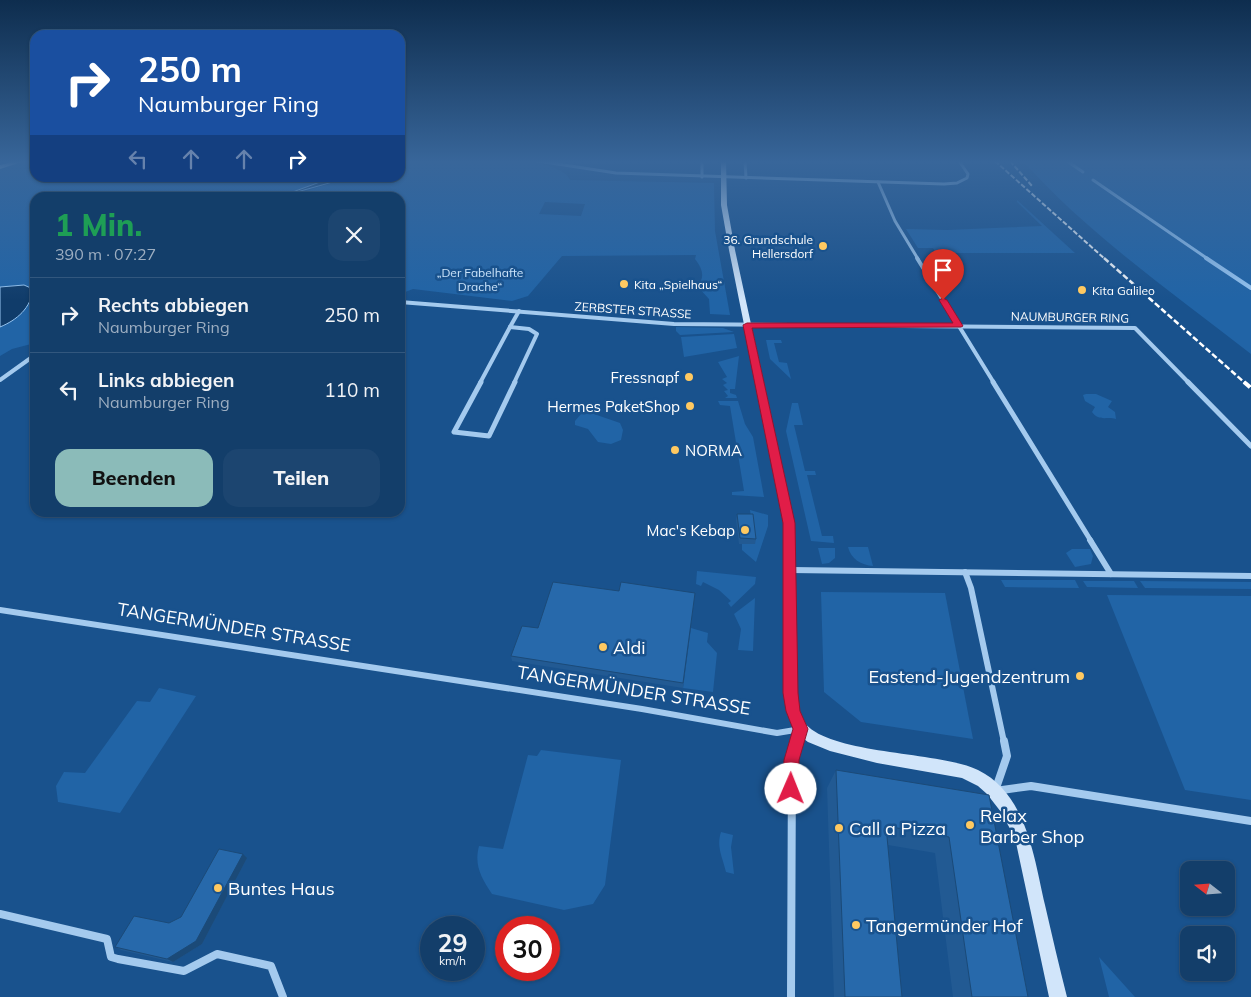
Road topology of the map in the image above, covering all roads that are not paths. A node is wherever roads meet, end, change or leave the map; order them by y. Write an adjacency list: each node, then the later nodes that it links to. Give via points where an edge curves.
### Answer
1 (724, 208): 5 (street)
2 (889, 208): 6 (street)
3 (405, 302): 4 (street, ZERBSTER STRASSE)
4 (519, 311): 5 (street, ZERBSTER STRASSE, via 621,321); 7 (street)
5 (747, 325): 6 (street, NAUMBURGER RING); 11 (street, via 789,523)
6 (958, 326): 10 (street, NAUMBURGER RING, via 1135,328); 13 (street)
7 (510, 328): 7 (street, via 496,354 454,432 489,436 537,334 529,329)
8 (30, 359): 9 (street)
9 (0, 380)
10 (1251, 446)
11 (790, 570): 12 (street); 16 (street, via 791,693 793,711)
12 (965, 572): 13 (street); 17 (street, via 1007,756)
13 (1111, 574): 14 (street)
14 (1251, 576)
15 (0, 610): 16 (street, TANGERMÜNDER STRASSE, via 642,709 777,733)
16 (801, 729): 17 (street, via 836,747 970,773); 21 (street, via 792,760)
17 (995, 791): 18 (street, via 1031,786); 22 (street, via 1016,822 1022,838)
18 (1251, 821)
19 (0, 914): 20 (street, via 107,939 111,957 184,971 216,954 271,966)
20 (283, 997)
21 (791, 997)
22 (1058, 997)

